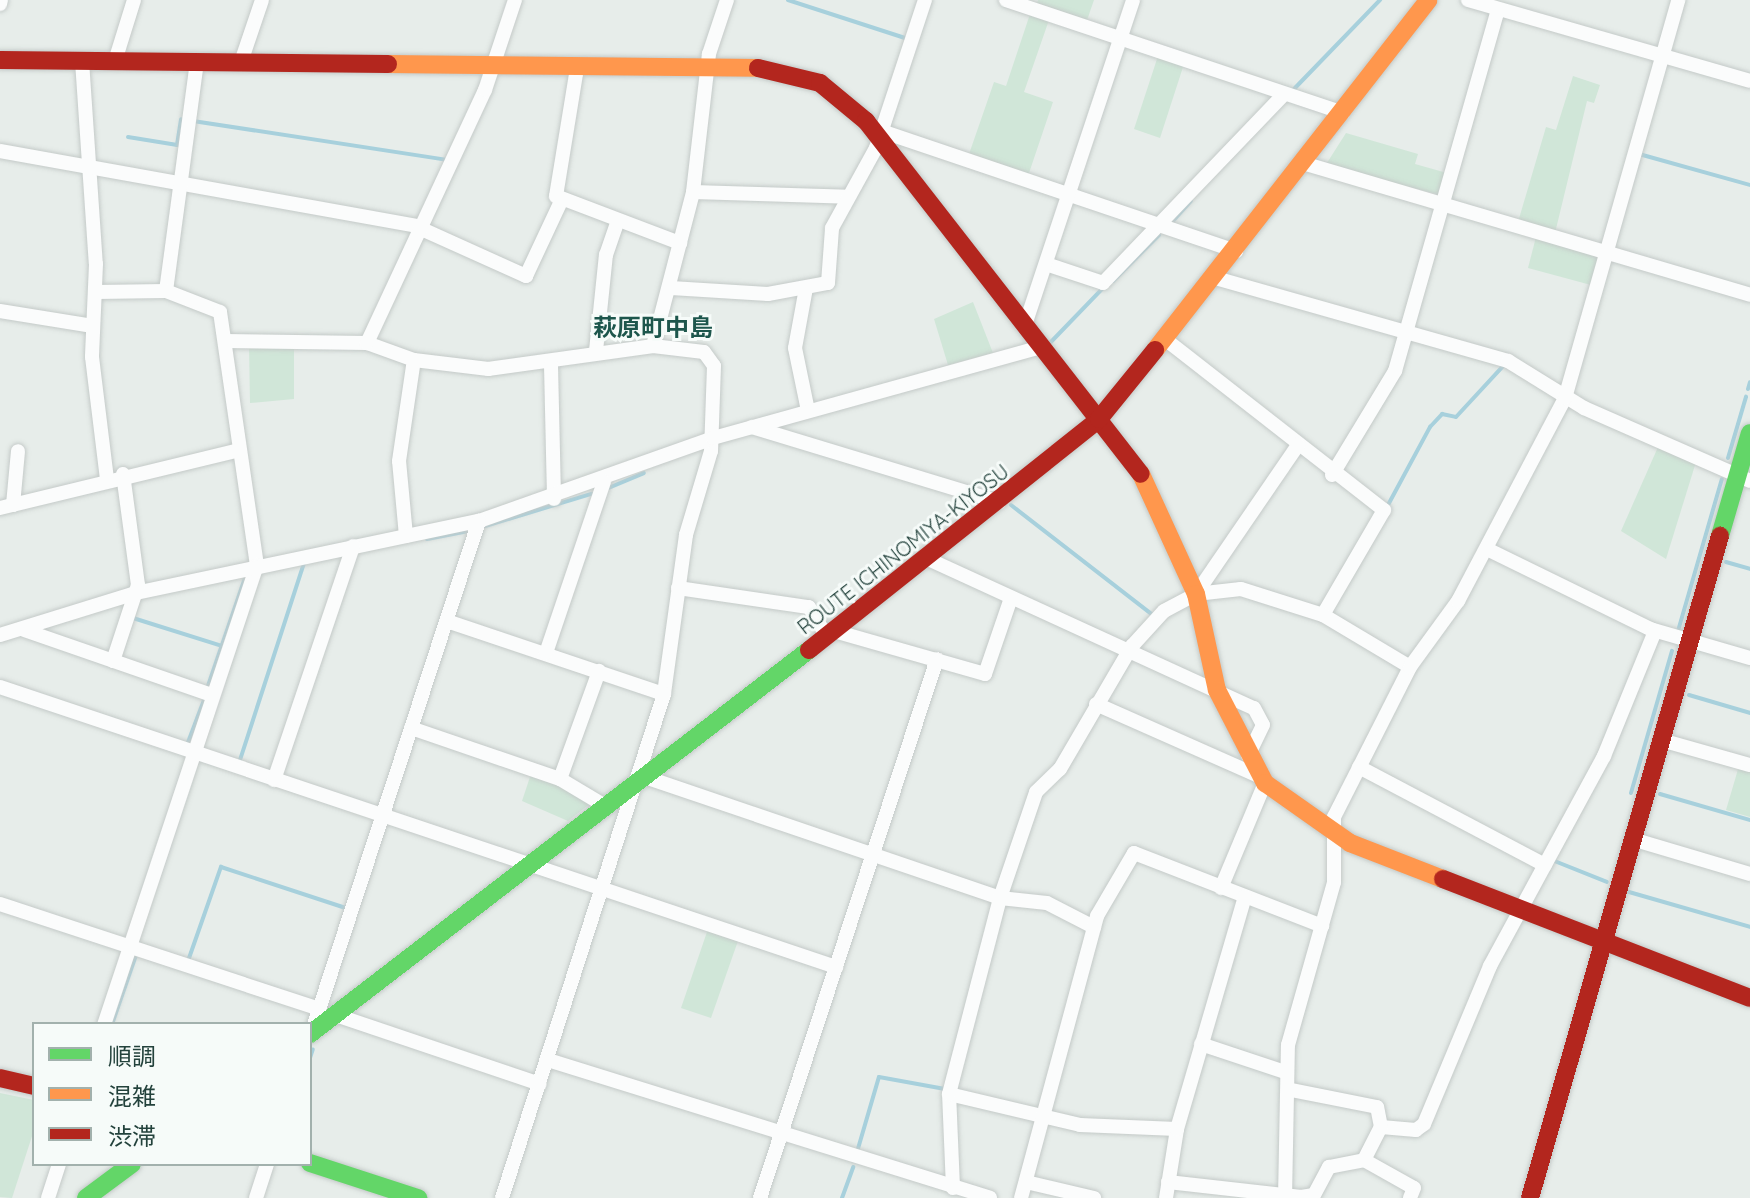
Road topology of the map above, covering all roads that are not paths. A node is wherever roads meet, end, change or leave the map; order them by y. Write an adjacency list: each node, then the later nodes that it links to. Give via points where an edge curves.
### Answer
1 (134, 0): 16 (street)
2 (262, 0): 18 (street)
3 (515, 0): 19 (street)
4 (727, 0): 20 (street)
5 (925, 0): 25 (street)
6 (1006, 0): 12 (street)
7 (1133, 0): 12 (street)
8 (1428, 0): 24 (street, ROUTE ICHINOMIYA-KIYOSU)
9 (1468, 0): 11 (street)
10 (1678, 0): 13 (street)
11 (1498, 9): 13 (street); 34 (street)
12 (1120, 38): 23 (street); 31 (street)
13 (1662, 56): 22 (street); 40 (street)
14 (0, 60): 15 (street)
15 (82, 61): 16 (street); 28 (street)
16 (115, 61): 17 (street)
17 (197, 62): 18 (street); 29 (street)
18 (241, 62): 19 (street)
19 (494, 67): 21 (street); 37 (street)
20 (708, 67): 21 (street); 25 (street, via 771,68 820,83); 30 (street)
21 (577, 68): 33 (street, via 556,196)
22 (1750, 81)
23 (1284, 94): 24 (street); 36 (street)
24 (1343, 113): 27 (street, ROUTE ICHINOMIYA-KIYOSU)
25 (880, 134): 31 (street); 32 (street); 49 (street)
26 (0, 151): 28 (street)
27 (1306, 164): 34 (street); 39 (street, ROUTE ICHINOMIYA-KIYOSU)
28 (89, 173): 29 (street); 46 (street)
29 (177, 183): 37 (street); 45 (street)
30 (693, 192): 32 (street); 38 (street)
31 (1068, 196): 36 (street); 41 (street)
32 (848, 197): 44 (street, via 832,228 828,283)
33 (562, 199): 35 (street); 37 (street, via 526,276)
34 (1443, 204): 40 (street); 51 (street)
35 (618, 221): 38 (street); 57 (street, via 606,255)
36 (1161, 226): 39 (street); 41 (street, via 1103,283)
37 (420, 228): 54 (street)
38 (680, 243): 43 (street)
39 (1236, 251): 42 (street, ROUTE ICHINOMIYA-KIYOSU)
40 (1608, 253): 47 (street); 60 (street)
41 (1046, 264): 49 (street)
42 (1215, 278): 51 (street); 52 (street, ROUTE ICHINOMIYA-KIYOSU)
43 (671, 288): 44 (street, via 720,295); 55 (street)
44 (806, 288): 61 (street, via 795,348)
45 (166, 291): 46 (street); 53 (street, via 215,305)
46 (96, 292): 50 (street)
47 (1750, 295)
48 (0, 311): 50 (street)
49 (1025, 325): 56 (street)
50 (93, 326): 71 (street)
51 (1408, 331): 60 (street, via 1508,361); 70 (street, via 1395,371)
52 (1165, 339): 62 (street, ROUTE ICHINOMIYA-KIYOSU); 66 (street)
53 (225, 341): 54 (street); 67 (street)
54 (367, 343): 58 (street)
55 (653, 346): 57 (street); 65 (street, via 709,356)
56 (1042, 347): 61 (street); 62 (street)
57 (596, 351): 59 (street)
58 (414, 360): 59 (street, via 488,369); 78 (street, via 399,461)
59 (551, 365): 74 (street)
60 (1565, 398): 72 (street); 80 (street)
61 (808, 411): 63 (street)
62 (1099, 419): 75 (street, ROUTE ICHINOMIYA-KIYOSU); 85 (street, via 1162,508)
63 (751, 427): 65 (street); 75 (street)
64 (1750, 433): 72 (street)
65 (713, 438): 73 (street); 83 (street)
66 (1298, 445): 70 (street); 85 (street)
67 (239, 450): 69 (street); 82 (street)
68 (18, 451): 76 (street)
69 (123, 474): 71 (street); 84 (street)
70 (1332, 475): 87 (street, via 1384,510)
71 (107, 479): 76 (street)
72 (1744, 479): 93 (street)
73 (604, 482): 74 (street); 95 (street)
74 (554, 499): 77 (street)
75 (999, 502): 81 (street, ROUTE ICHINOMIYA-KIYOSU)
76 (7, 506)
77 (479, 521): 78 (street); 88 (street)
78 (406, 536): 79 (street)
79 (353, 546): 82 (street); 114 (street)
80 (1487, 549): 90 (street); 99 (street)
81 (928, 559): 86 (street); 91 (street, ROUTE ICHINOMIYA-KIYOSU)
82 (257, 565): 84 (street); 104 (street)
83 (678, 588): 91 (street, via 809,607); 103 (street)
84 (136, 593): 89 (street); 98 (street)
85 (1196, 594): 87 (street, via 1241,589); 94 (street, via 1164,611); 102 (street)
86 (1011, 598): 94 (street); 97 (street, via 985,674)
87 (1323, 615): 99 (street)
88 (447, 621): 95 (street); 106 (street)
89 (24, 630): 92 (street); 98 (street)
90 (1655, 631): 93 (street); 121 (street, via 1604,756)
91 (830, 634): 97 (street); 113 (street, ROUTE ICHINOMIYA-KIYOSU)
92 (0, 635)
93 (1690, 640): 96 (street); 107 (street)
94 (1132, 646): 102 (street); 105 (street)
95 (546, 653): 100 (street)
96 (1750, 658)
97 (937, 659): 120 (street)
98 (113, 661): 104 (street)
99 (1410, 667): 111 (street)
100 (599, 671): 103 (street); 112 (street)
101 (0, 687): 108 (street)
102 (1217, 690): 109 (street); 109 (street, via 1260,712 1263,725)
103 (664, 694): 113 (street)
104 (212, 695): 108 (street)
105 (1096, 704): 115 (street); 127 (street, via 1060,769 1036,792)
106 (411, 728): 112 (street); 117 (street)
107 (1661, 740): 110 (street); 119 (street)
108 (193, 753): 114 (street); 133 (street)
109 (1248, 756): 115 (street)
110 (1750, 765)
111 (1359, 767): 118 (street, via 1334,817); 121 (street)
112 (560, 779): 116 (street)
113 (642, 779): 116 (street, ROUTE ICHINOMIYA-KIYOSU); 120 (street); 125 (street)
114 (274, 780): 117 (street)
115 (1263, 780): 118 (street); 124 (street)
116 (607, 807): 122 (street, ROUTE ICHINOMIYA-KIYOSU)
117 (383, 815): 122 (street); 136 (street)
118 (1334, 835): 129 (street); 130 (street, via 1334,882)
119 (1632, 839): 123 (street); 132 (street)
120 (872, 856): 127 (street); 134 (street)
121 (1545, 865): 129 (street)
122 (533, 866): 125 (street); 136 (street, ROUTE ICHINOMIYA-KIYOSU)
123 (1750, 874)
124 (1221, 888): 126 (street); 131 (street, via 1134,853)
125 (604, 890): 134 (street); 140 (street)
126 (1245, 897): 130 (street); 139 (street)
127 (1000, 898): 131 (street, via 1047,903); 146 (street)
128 (0, 904): 133 (street)
129 (1526, 908): 132 (street); 148 (street, via 1490,966 1424,1124 1416,1130)
130 (1322, 926): 141 (street)
131 (1094, 927): 147 (street)
132 (1603, 939): 135 (street); 171 (street)
133 (130, 946): 136 (street); 137 (street)
134 (836, 967): 150 (street)
135 (1750, 998)
136 (327, 1012): 138 (street, ROUTE ICHINOMIYA-KIYOSU); 143 (street)
137 (105, 1022)
138 (312, 1034)
139 (1201, 1044): 141 (street); 149 (street)
140 (548, 1060): 143 (street); 150 (street)
141 (1285, 1072): 145 (street)
142 (0, 1078): 144 (street)
143 (540, 1084): 164 (street)
144 (32, 1086)
145 (1291, 1090): 148 (street, via 1377,1107); 159 (street)
146 (949, 1094): 147 (street); 158 (street)
147 (1044, 1117): 149 (street); 156 (street)
148 (1381, 1127): 151 (street)
149 (1177, 1129): 157 (street)
150 (780, 1137): 158 (street); 165 (street)
151 (1364, 1160): 159 (street, via 1329,1167 1314,1195); 170 (street, via 1414,1188)
152 (312, 1164): 163 (street)
153 (58, 1166): 160 (street)
154 (129, 1166): 161 (street)
155 (266, 1166): 162 (street)
156 (1026, 1182): 167 (street); 168 (street)
157 (1168, 1182): 159 (street); 169 (street)
158 (953, 1188): 166 (street)
159 (1285, 1196)
160 (48, 1198)
161 (86, 1198)
162 (256, 1198)
163 (418, 1198)
164 (502, 1198)
165 (760, 1198)
166 (990, 1198)
167 (1021, 1198)
168 (1094, 1198)
169 (1166, 1198)
170 (1410, 1198)
171 (1530, 1198)

